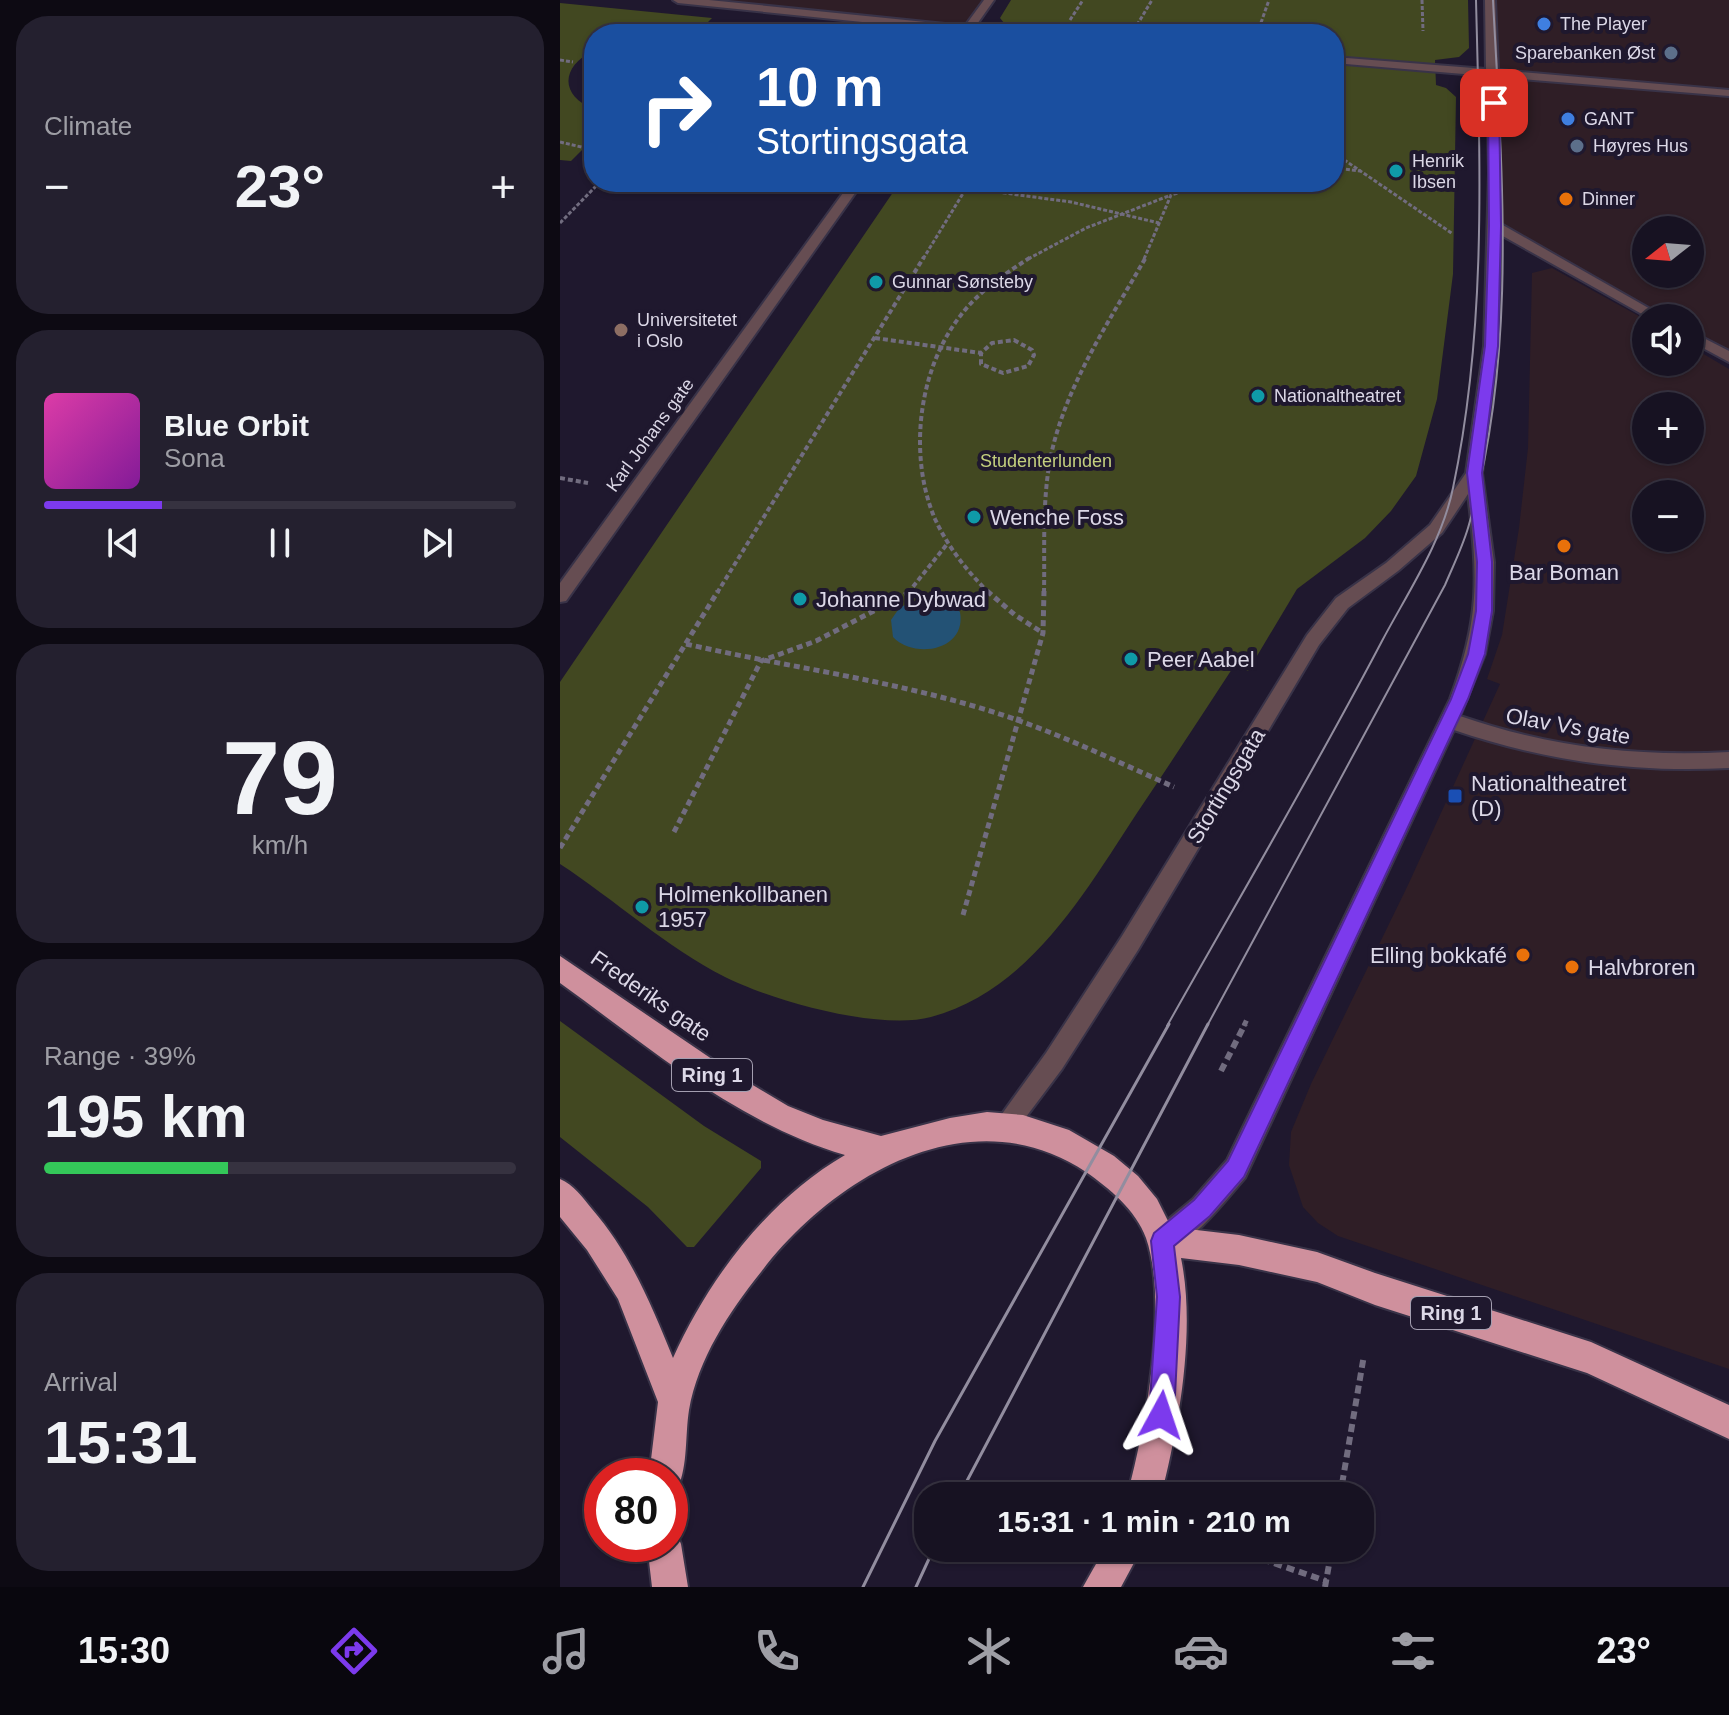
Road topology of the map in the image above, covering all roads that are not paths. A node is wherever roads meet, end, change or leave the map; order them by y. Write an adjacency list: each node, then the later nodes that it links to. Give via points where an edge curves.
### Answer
1 (678, 0): 4 (street)
2 (989, 0): 5 (street)
3 (1490, 0): 7 (street, Stortingsgata)
4 (894, 24)
5 (972, 24)
6 (1344, 61): 7 (street)
7 (1492, 73): 8 (street); 10 (street, Stortingsgata)
8 (1729, 93)
9 (850, 192): 15 (street, Karl Johans gate)
10 (1495, 226): 11 (street); 14 (street, Stortingsgata, via 1491,346)
11 (1634, 304)
12 (1704, 343): 13 (street)
13 (1729, 357)
14 (1474, 473): 16 (street, Stortingsgata, via 1485,562 1484,611 1476,654); 19 (street, Stortingsgata, via 1436,529 1342,603 1313,640 1130,943)
15 (560, 596)
16 (1449, 720): 17 (street, Olav Vs gate, via 1493,737 1583,758 1666,765); 22 (street, Stortingsgata, via 1236,1169 1202,1208)
17 (1729, 760)
18 (560, 968): 20 (highway, Frederiks gate / Ring 1, via 779,1117)
19 (1006, 1125): 20 (highway, via 968,1126); 22 (highway, via 1064,1142 1126,1182 1144,1202)
20 (881, 1151): 23 (highway, via 822,1186 732,1284 698,1341)
21 (560, 1194): 23 (highway, via 598,1239 629,1289)
22 (1162, 1241): 24 (highway, Ring 1, via 1317,1267 1591,1358); 26 (highway, via 1169,1297 1166,1360)
23 (675, 1402): 25 (highway)
24 (1729, 1422)
25 (668, 1458)
26 (1147, 1482)
27 (667, 1562): 29 (highway)
28 (1116, 1562): 30 (highway)
29 (670, 1587)
30 (1101, 1587)

